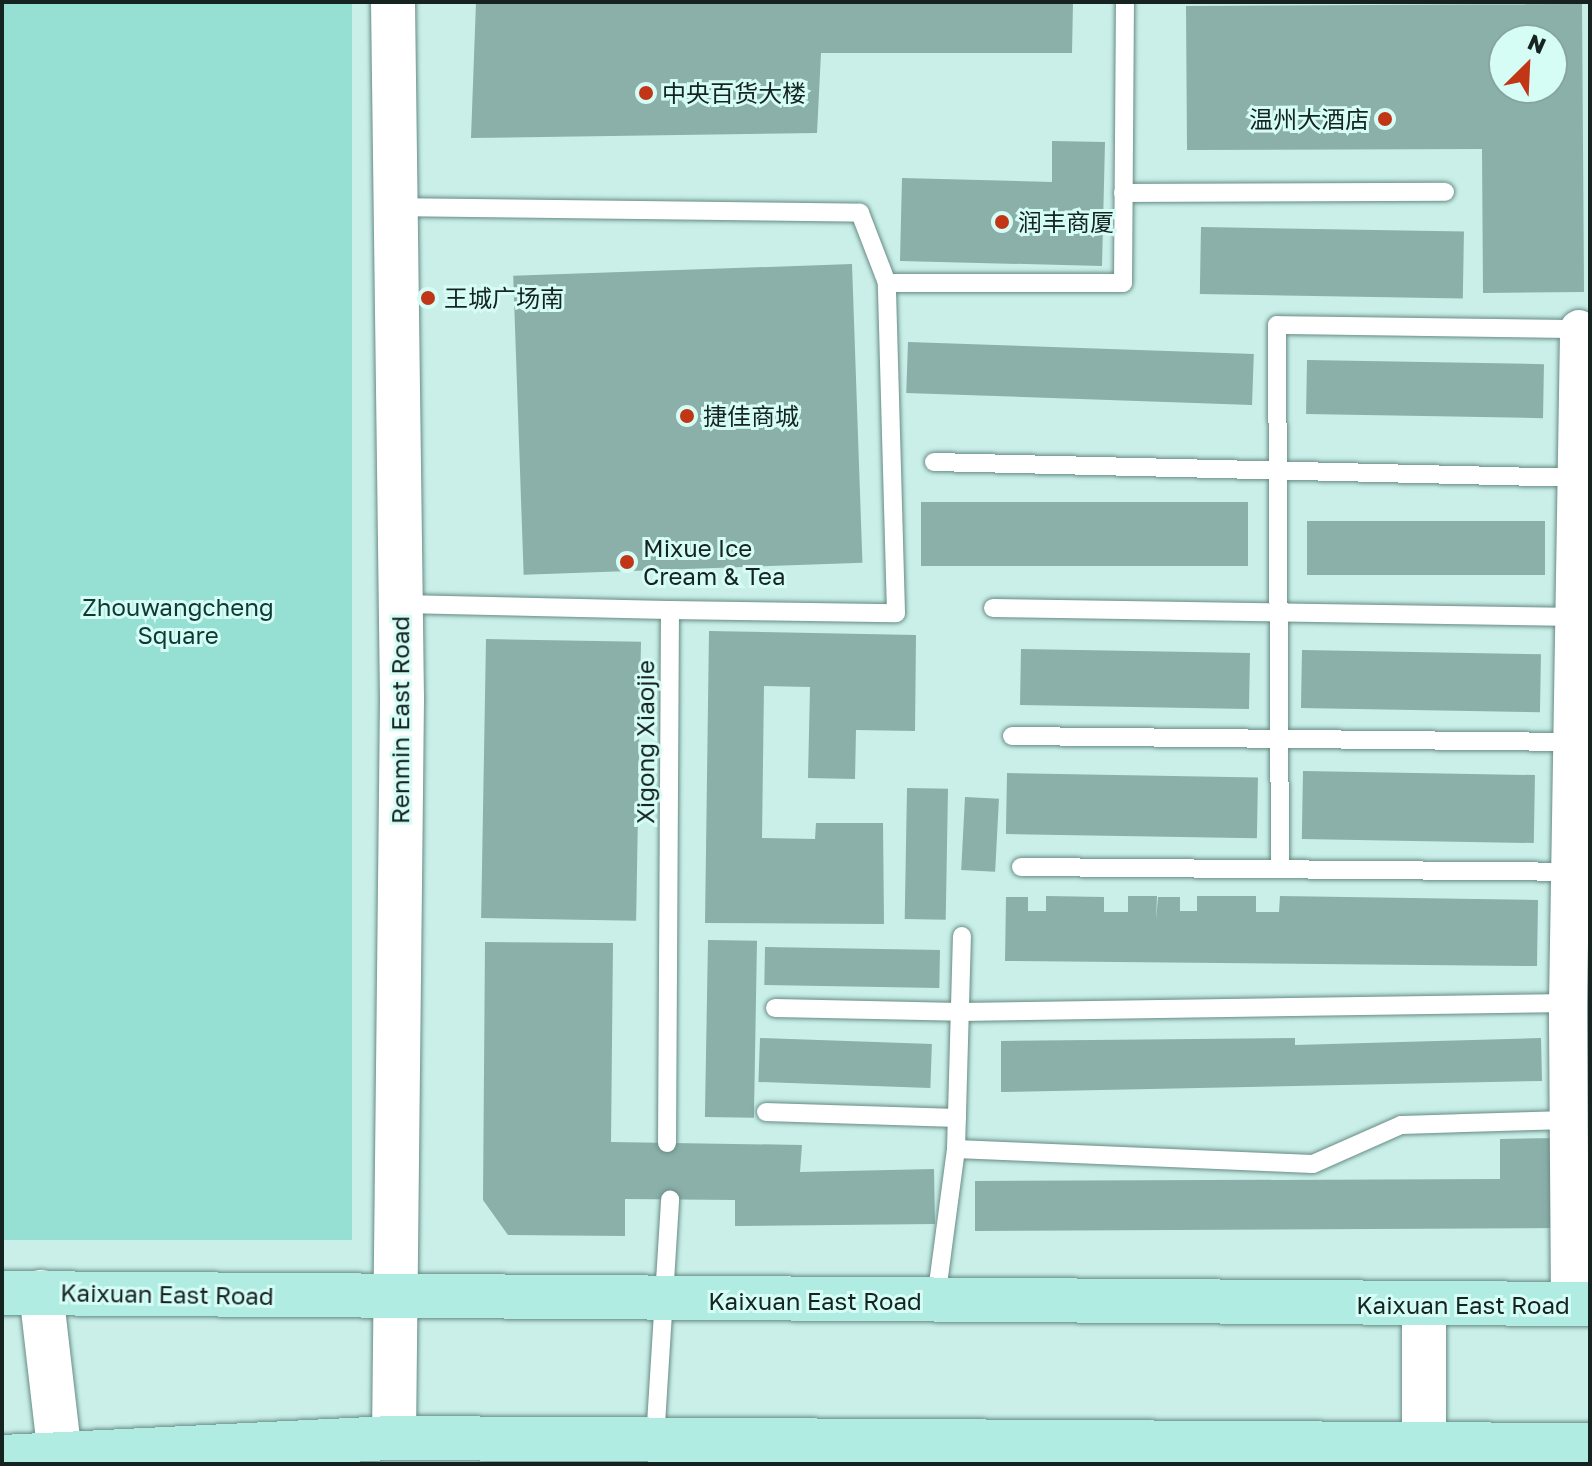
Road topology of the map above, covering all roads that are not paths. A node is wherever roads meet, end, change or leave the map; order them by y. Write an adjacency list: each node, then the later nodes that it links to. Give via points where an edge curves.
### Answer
1 (393, 2): 5 (main road, Renmin East Road)
2 (1125, 2): 4 (lane)
3 (1445, 192): 4 (lane)
4 (1123, 193): 6 (lane, via 1123,283)
5 (397, 207): 6 (lane, via 860,213); 11 (main road, Renmin East Road)
6 (887, 283): 13 (lane, via 896,613)
7 (1579, 329): 9 (lane, via 1277,325); 10 (street)
8 (934, 462): 9 (lane)
9 (1278, 471): 10 (lane); 14 (lane)
10 (1584, 479): 15 (street)
11 (401, 604): 13 (lane); 33 (main road, Renmin East Road)
12 (993, 608): 14 (lane)
13 (670, 610): 29 (lane, Xigong Xiaojie)
14 (1279, 612): 15 (lane); 17 (lane)
15 (1582, 617): 18 (street)
16 (1012, 736): 17 (lane)
17 (1280, 738): 18 (lane); 20 (lane)
18 (1581, 742): 21 (street)
19 (1021, 867): 20 (lane)
20 (1280, 869): 21 (lane)
21 (1580, 872): 23 (street)
22 (962, 936): 25 (lane)
23 (1576, 985): 25 (lane); 28 (street)
24 (775, 1008): 25 (lane)
25 (960, 1012): 27 (lane)
26 (766, 1112): 27 (lane)
27 (957, 1118): 30 (lane)
28 (1567, 1120): 30 (lane, via 1401,1125 1313,1164); 36 (street)
29 (667, 1143)
30 (956, 1149): 35 (lane)
31 (670, 1199): 34 (lane)
32 (21, 1292): 33 (main road, Kaixuan East Road); 43 (main road)
33 (395, 1297): 34 (main road, Kaixuan East Road); 38 (main road, Renmin East Road)
34 (664, 1300): 35 (main road, Kaixuan East Road); 39 (lane)
35 (936, 1302): 37 (main road, Kaixuan East Road)
36 (1580, 1304): 37 (main road, Kaixuan East Road)
37 (1424, 1306): 42 (main road)
38 (394, 1438): 39 (main road); 43 (main road)
39 (655, 1440): 41 (main road)
40 (1590, 1445): 42 (main road)
41 (887, 1453): 42 (main road)
42 (1424, 1455)
43 (35, 1459)

